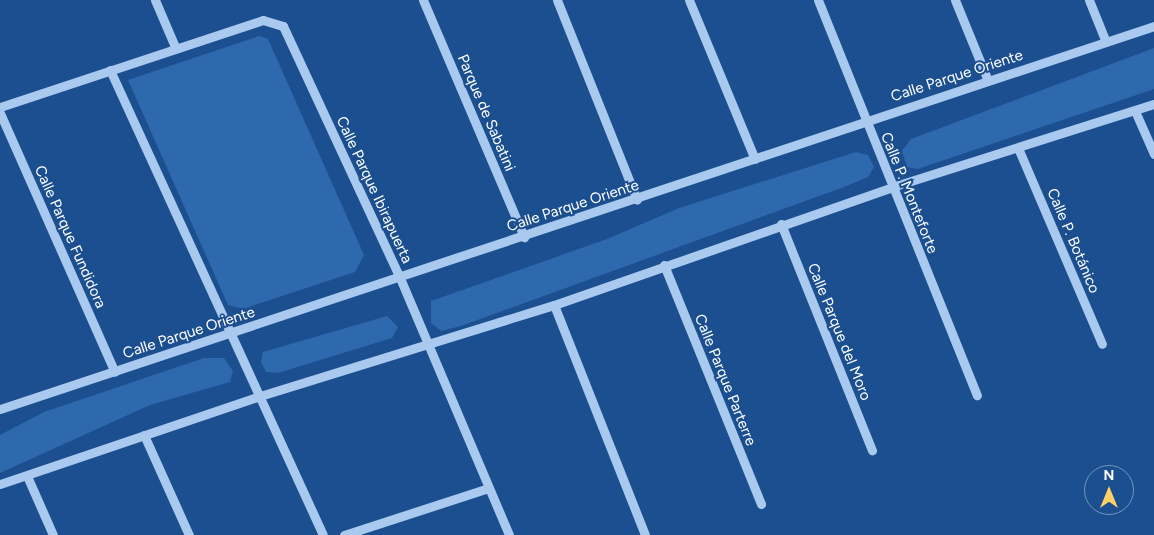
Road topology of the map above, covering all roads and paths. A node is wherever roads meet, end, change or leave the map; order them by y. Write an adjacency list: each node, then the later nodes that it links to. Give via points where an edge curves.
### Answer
1 (155, 0): 10 (street)
2 (423, 0): 24 (street, Parque de Sabatini)
3 (557, 0): 22 (street)
4 (688, 0): 20 (street)
5 (818, 0): 17 (street, Calle P. Monteforte)
6 (954, 0): 12 (street)
7 (1089, 0): 9 (street)
8 (1154, 26): 9 (street, Calle Parque Oriente)
9 (1106, 42): 12 (street, Calle Parque Oriente)
10 (176, 49): 11 (street, Calle Parque Ibirapuerta); 26 (street, Calle Parque Ibirapuerta, via 263,20 284,26)
11 (110, 70): 14 (street, Calle Parque Ibirapuerta); 28 (street)
12 (988, 81): 17 (street, Calle Parque Oriente)
13 (1154, 104): 15 (street)
14 (0, 107)
15 (1135, 110): 18 (street); 19 (street)
16 (0, 113): 31 (street, Calle Parque Fundidora)
17 (865, 121): 20 (street, Calle Parque Oriente); 21 (street, Calle P. Monteforte)
18 (1018, 148): 21 (street); 30 (street, Calle P. Botánico)
19 (1154, 154)
20 (755, 159): 22 (street, Calle Parque Oriente)
21 (892, 187): 23 (street); 32 (street, Calle P. Monteforte)
22 (637, 200): 24 (street, Calle Parque Oriente)
23 (781, 224): 25 (street); 36 (street, Calle Parque del Moro)
24 (524, 237): 26 (street, Calle Parque Oriente)
25 (664, 266): 27 (street); 40 (street, Calle Parque Parterre)
26 (400, 278): 28 (street, Calle Parque Oriente); 29 (street, Calle Parque Ibirapuerta)
27 (554, 305): 29 (street); 46 (street)
28 (233, 333): 31 (street, Calle Parque Oriente); 33 (street)
29 (428, 343): 33 (street); 39 (street, Calle Parque Ibirapuerta)
30 (1102, 344)
31 (115, 372): 34 (street, Calle Parque Oriente)
32 (977, 395)
33 (260, 396): 35 (street); 43 (street)
34 (1, 407)
35 (144, 435): 37 (street); 42 (street)
36 (872, 450)
37 (27, 476): 38 (street); 41 (street)
38 (0, 484)
39 (489, 488): 44 (street); 45 (street, Calle Parque Ibirapuerta)
40 (761, 504)
41 (54, 535)
42 (189, 535)
43 (323, 535)
44 (344, 535)
45 (509, 535)
46 (645, 535)

